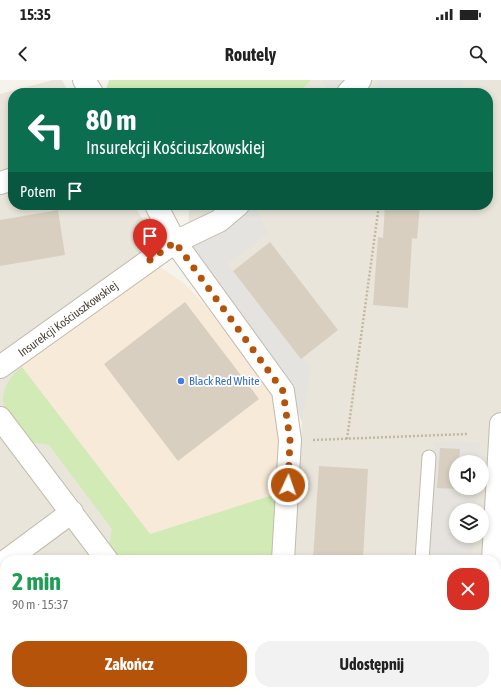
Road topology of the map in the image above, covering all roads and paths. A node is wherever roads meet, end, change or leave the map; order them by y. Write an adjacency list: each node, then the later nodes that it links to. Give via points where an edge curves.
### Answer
1 (360, 80): 2 (street)
2 (353, 88)
3 (159, 210): 6 (street)
4 (232, 210): 6 (street, Insurekcji Kościuszkowskiej, via 219,221)
5 (378, 210): 11 (path)
6 (175, 242): 7 (street, Insurekcji Kościuszkowskiej); 12 (street, via 283,391)
7 (0, 367)
8 (0, 418): 14 (street)
9 (501, 424): 19 (street)
10 (467, 434): 11 (path)
11 (347, 439): 12 (path)
12 (290, 440): 17 (street)
13 (429, 457): 18 (lane)
14 (72, 512): 15 (street); 16 (street)
15 (14, 555)
16 (103, 555)
17 (283, 555)
18 (422, 555)
19 (493, 555)

